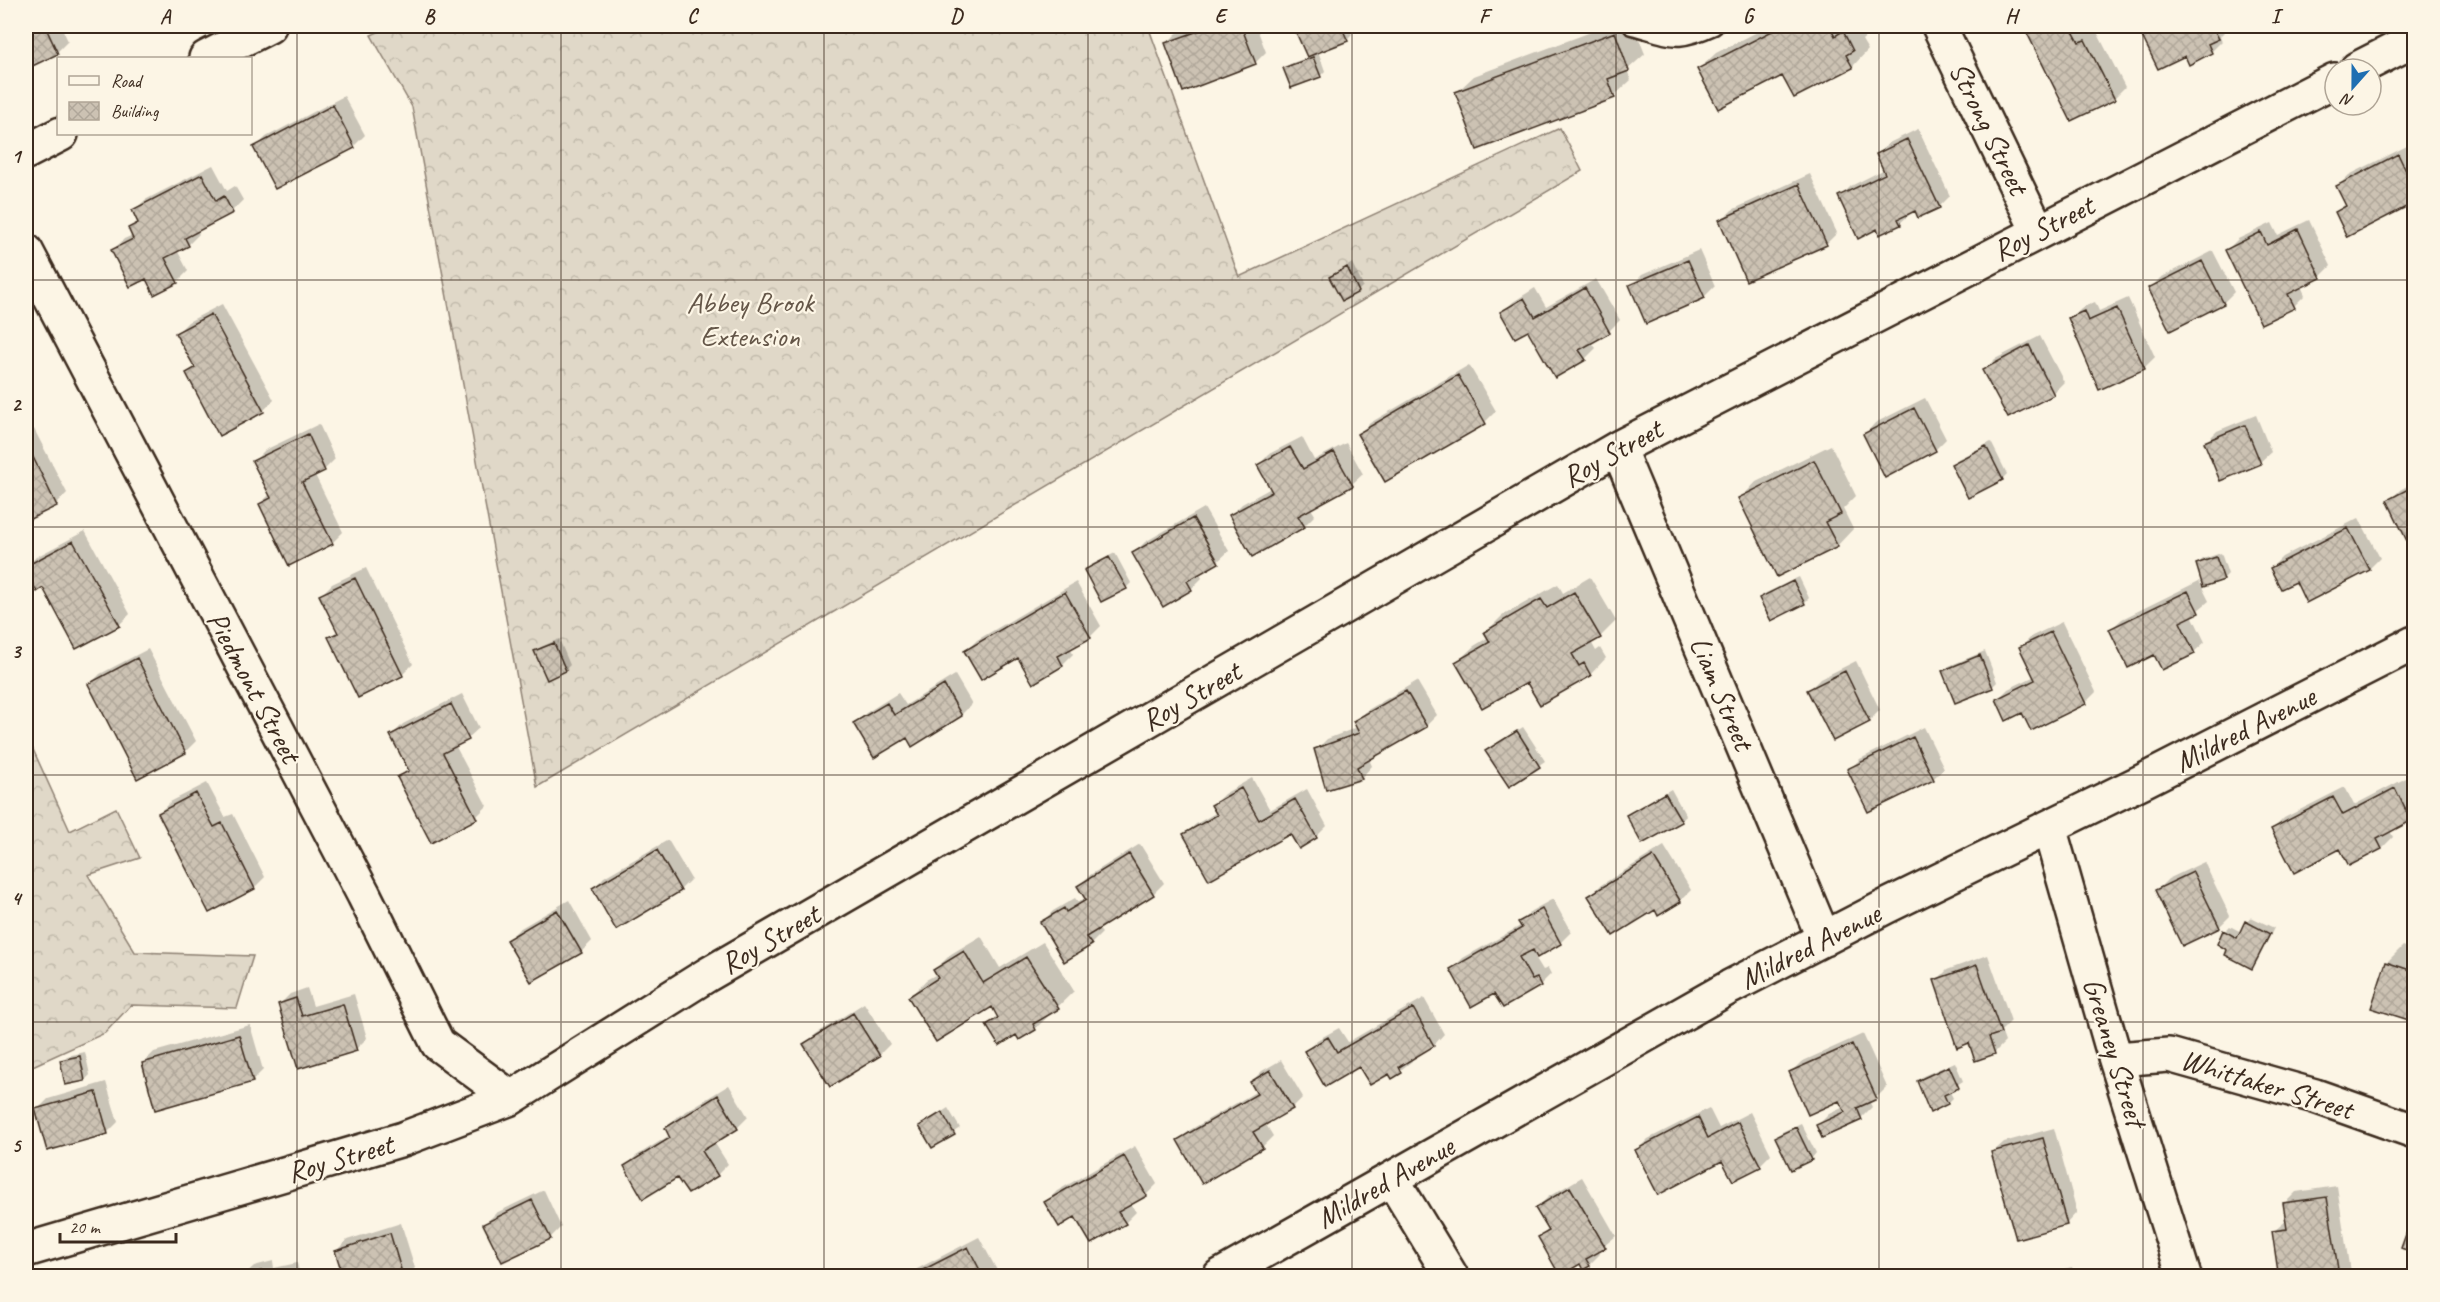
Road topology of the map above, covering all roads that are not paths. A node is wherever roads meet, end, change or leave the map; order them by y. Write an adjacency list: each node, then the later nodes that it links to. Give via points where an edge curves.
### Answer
1 (269, 26): 6 (street)
2 (1632, 26): 3 (lane, via 1675,39)
3 (1714, 26)
4 (1939, 26): 11 (street, Strong Street)
5 (2415, 40): 7 (street)
6 (208, 57)
7 (2381, 57)
8 (2323, 86): 11 (street, Roy Street)
9 (59, 135): 10 (street)
10 (26, 152)
11 (2038, 231): 13 (street, Roy Street)
12 (26, 251): 18 (street, Piedmont Street, via 364,895 438,1044)
13 (1618, 448): 16 (street, Liam Street); 18 (street, Roy Street, via 707,975)
14 (2415, 643): 15 (street, Mildred Avenue)
15 (2049, 827): 16 (street, Mildred Avenue); 17 (street, Greaney Street)
16 (1824, 939): 20 (street, Mildred Avenue, via 1730,987)
17 (2116, 1059): 19 (street, Whittaker Street, via 2169,1054 2315,1096); 24 (street, Greaney Street)
18 (511, 1098): 21 (street, Roy Street, via 403,1139)
19 (2415, 1131)
20 (1392, 1179): 22 (street, Mildred Avenue); 23 (street)
21 (26, 1250)
22 (1220, 1276)
23 (1451, 1276)
24 (2184, 1276)

